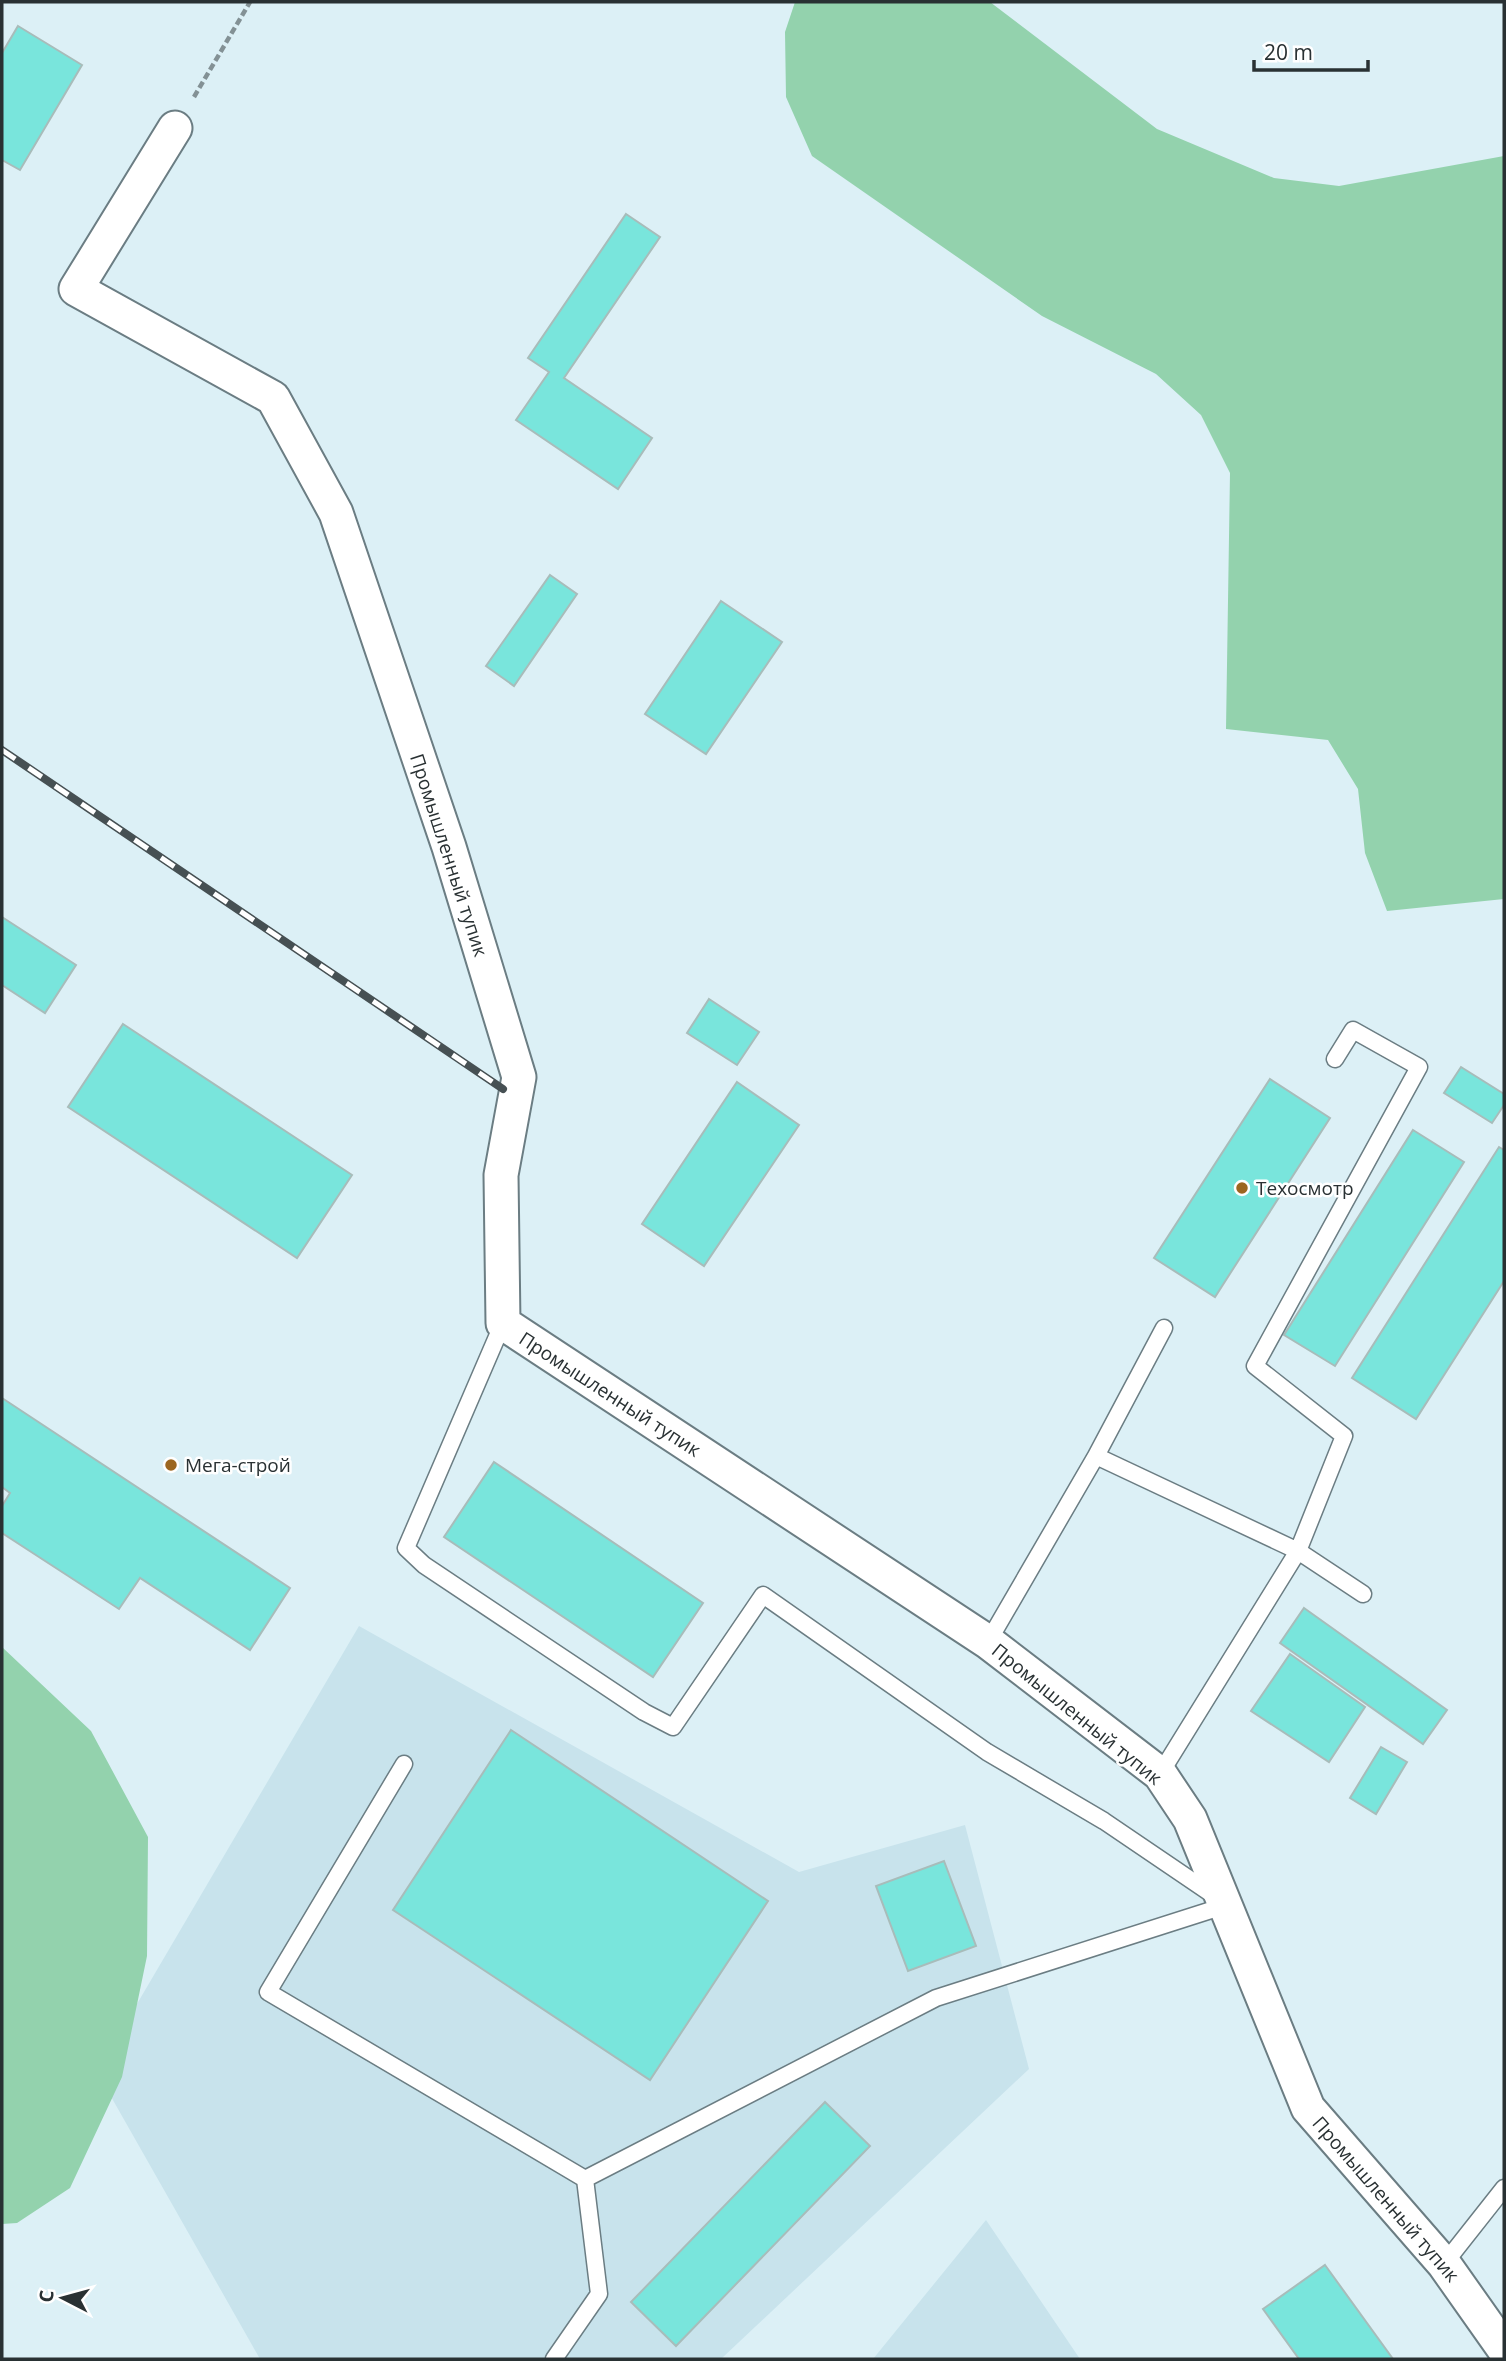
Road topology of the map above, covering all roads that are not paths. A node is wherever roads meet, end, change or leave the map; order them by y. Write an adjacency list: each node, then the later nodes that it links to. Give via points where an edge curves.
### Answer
1 (175, 128): 3 (street, Промышленный тупик, via 76,289 273,398 336,513 449,847 519,1077 501,1175)
2 (1335, 1059): 6 (lane, via 1353,1030 1419,1067 1255,1366 1344,1436)
3 (503, 1322): 8 (street, Промышленный тупик); 11 (lane, via 406,1548 424,1565 643,1712 673,1727 763,1595 987,1752 1104,1821)
4 (1164, 1328): 5 (lane)
5 (1096, 1456): 6 (lane); 8 (lane)
6 (1298, 1551): 7 (lane); 10 (lane)
7 (1363, 1594)
8 (988, 1642): 10 (street, Промышленный тупик)
9 (404, 1764): 12 (lane, via 268,1992)
10 (1160, 1774): 11 (street, Промышленный тупик, via 1190,1819)
11 (1227, 1905): 12 (lane, via 936,1998); 14 (street, Промышленный тупик, via 1308,2108)
12 (585, 2179): 16 (lane, via 599,2294)
13 (1504, 2188): 14 (lane)
14 (1444, 2264): 15 (street, Промышленный тупик)
15 (1504, 2349)
16 (554, 2359)

